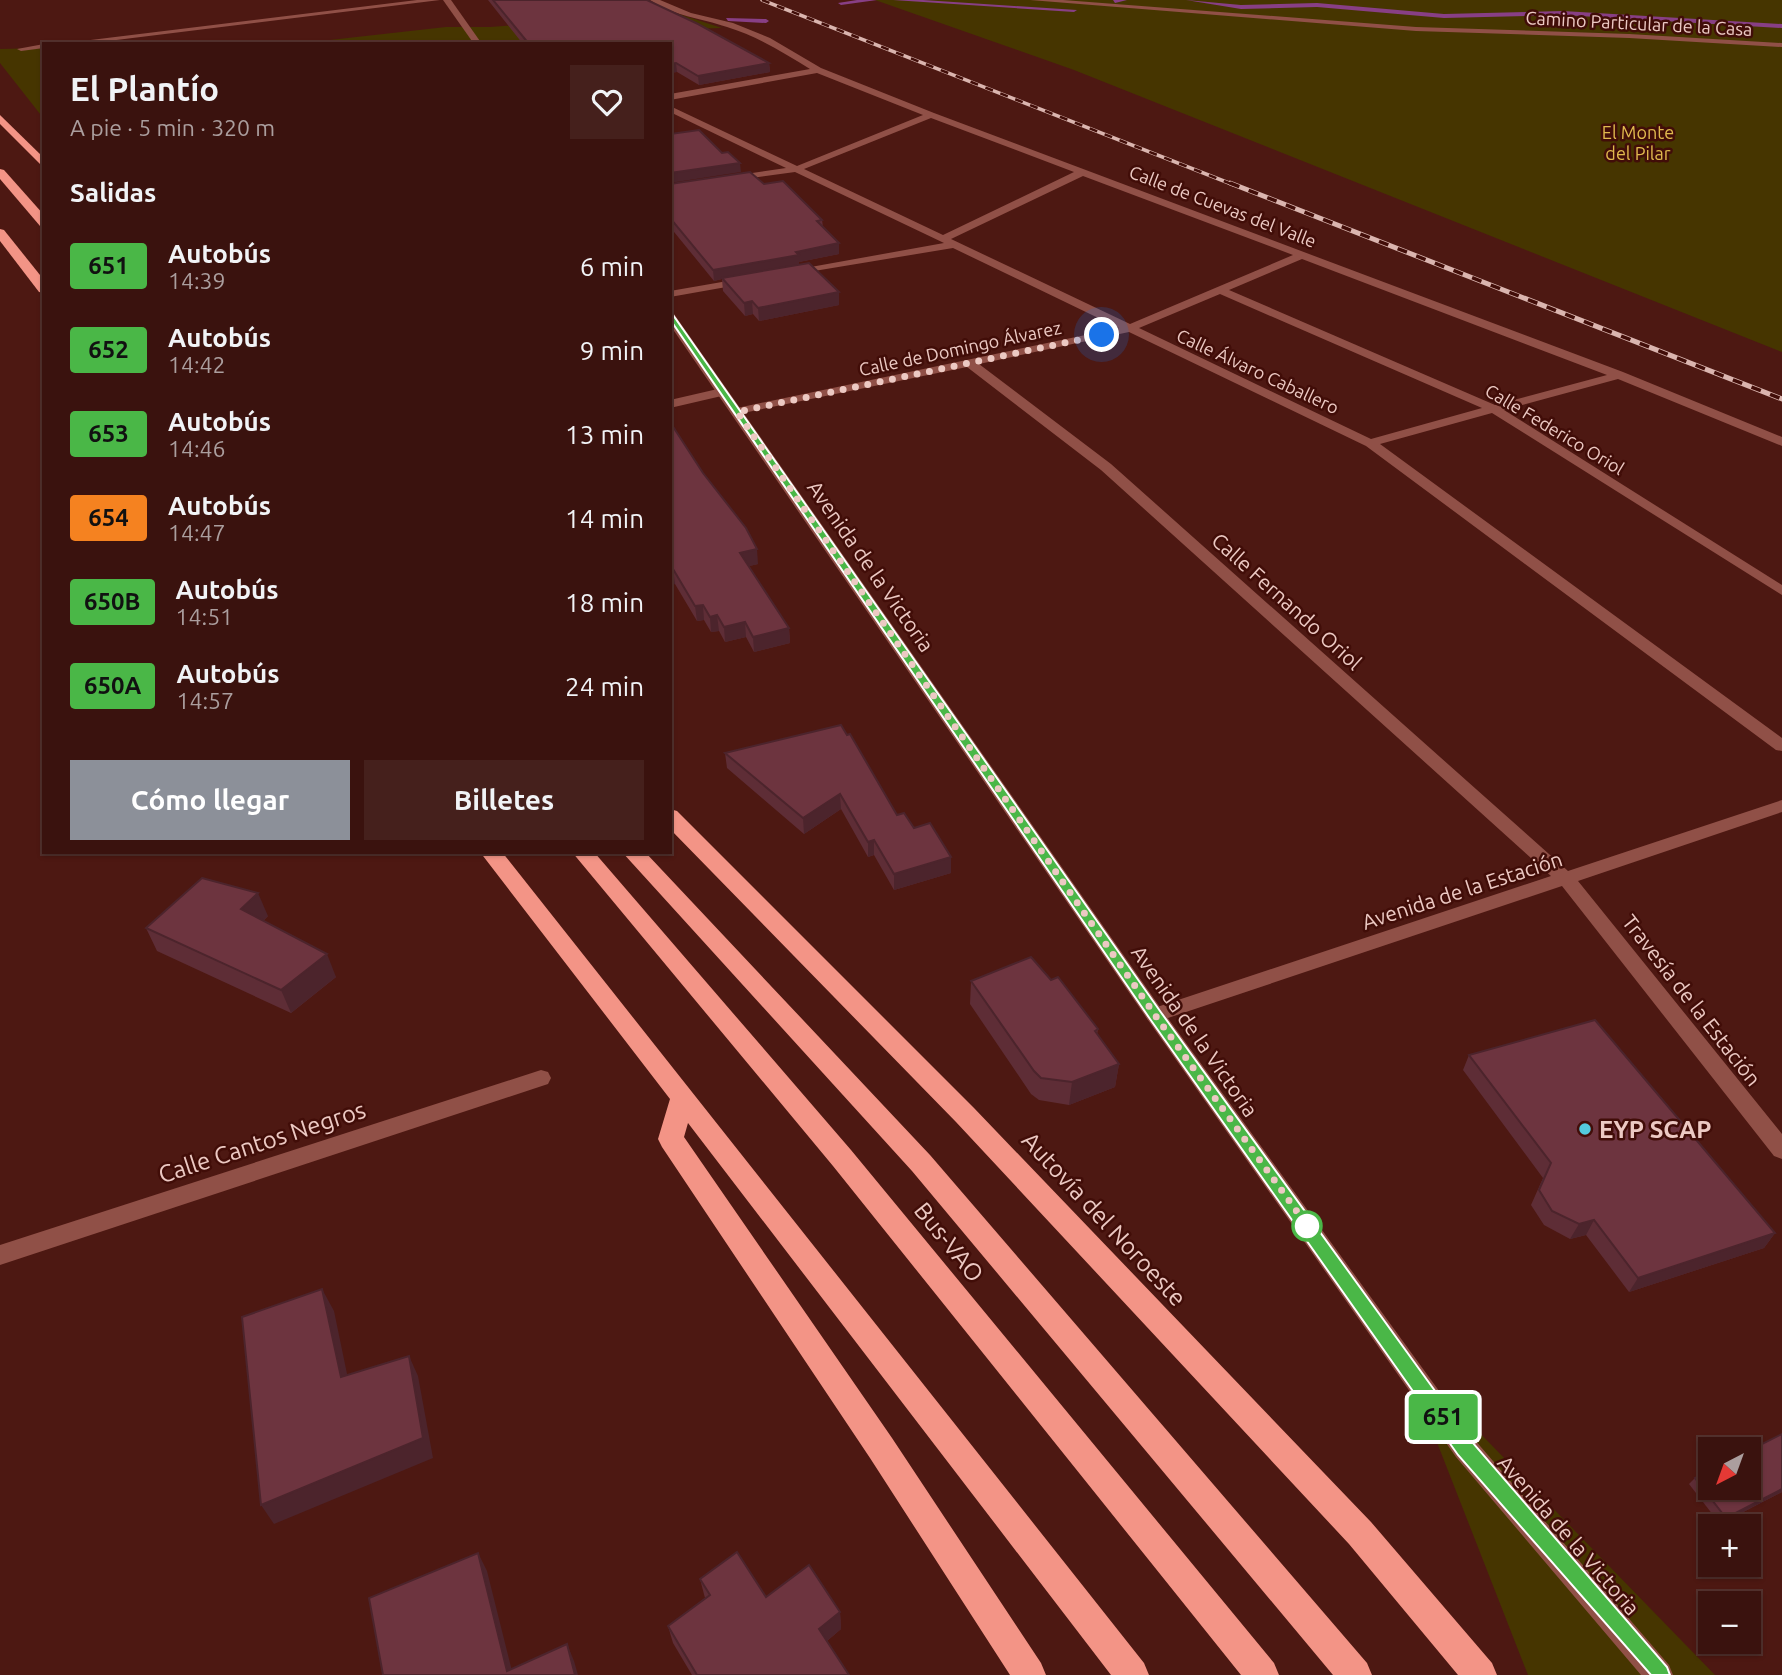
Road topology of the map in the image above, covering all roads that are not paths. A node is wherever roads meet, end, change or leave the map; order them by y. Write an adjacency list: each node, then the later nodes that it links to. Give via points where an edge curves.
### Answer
1 (436, 0): 5 (street)
2 (447, 0): 6 (street)
3 (654, 0): 10 (street, Calle de Cuevas del Valle, via 767,40)
4 (1034, 0): 7 (street, Camino Particular de la Casa, via 1390,27)
5 (79, 42)
6 (477, 42)
7 (1782, 45)
8 (42, 46): 9 (street)
9 (21, 49)
10 (818, 70): 11 (street); 13 (street, Calle de Cuevas del Valle)
11 (672, 97)
12 (672, 110): 16 (street, Calle Álvaro Caballero)
13 (931, 115): 16 (street); 18 (street, Calle de Cuevas del Valle)
14 (0, 118): 15 (highway)
15 (42, 163)
16 (796, 169): 19 (street); 22 (street, Calle Álvaro Caballero)
17 (0, 172): 20 (highway)
18 (1083, 172): 22 (street); 23 (street, Calle de Cuevas del Valle)
19 (721, 181)
20 (42, 221)
21 (0, 233): 26 (highway)
22 (947, 242): 24 (street); 30 (street, Calle Álvaro Caballero)
23 (1303, 255): 27 (street, Calle de Domingo Álvarez); 32 (street, Calle de Cuevas del Valle)
24 (778, 275)
25 (751, 280): 28 (street)
26 (42, 286)
27 (1219, 290): 30 (street, Calle de Domingo Álvarez); 35 (street, Calle Federico Oriol)
28 (672, 294)
29 (672, 319): 33 (street, Avenida de la Victoria)
30 (1128, 329): 31 (street, Calle de Domingo Álvarez); 38 (street, Calle Álvaro Caballero)
31 (971, 364): 36 (street, Calle de Domingo Álvarez); 46 (street, Calle Fernando Oriol, via 1106,467)
32 (1619, 375): 35 (street); 37 (street, Calle de Cuevas del Valle)
33 (722, 392): 34 (street); 36 (street, Avenida de la Victoria)
34 (672, 404)
35 (1494, 409): 38 (street); 39 (street, Calle Federico Oriol)
36 (737, 412): 47 (street, Avenida de la Victoria)
37 (1782, 442)
38 (1370, 443): 40 (street, Calle Álvaro Caballero)
39 (1782, 592)
40 (1782, 746)
41 (1782, 806): 46 (street, Avenida de la Estación)
42 (672, 818): 56 (highway, Autovía del Noroeste, via 965,1115 1332,1503)
43 (492, 854): 49 (highway)
44 (584, 854): 54 (highway, Bus-VAO, via 842,1158)
45 (634, 854): 55 (highway, via 921,1163)
46 (1567, 880): 47 (street, Avenida de la Estación); 50 (street, Travesía de la Estación)
47 (1155, 1015): 57 (street, Avenida de la Victoria, via 1465,1448)
48 (541, 1078): 51 (street, Calle Cantos Negros)
49 (684, 1097): 52 (highway, via 671,1139); 53 (highway)
50 (1782, 1150)
51 (0, 1255)
52 (1030, 1675)
53 (1132, 1675)
54 (1262, 1675)
55 (1355, 1675)
56 (1480, 1675)
57 (1659, 1675)

